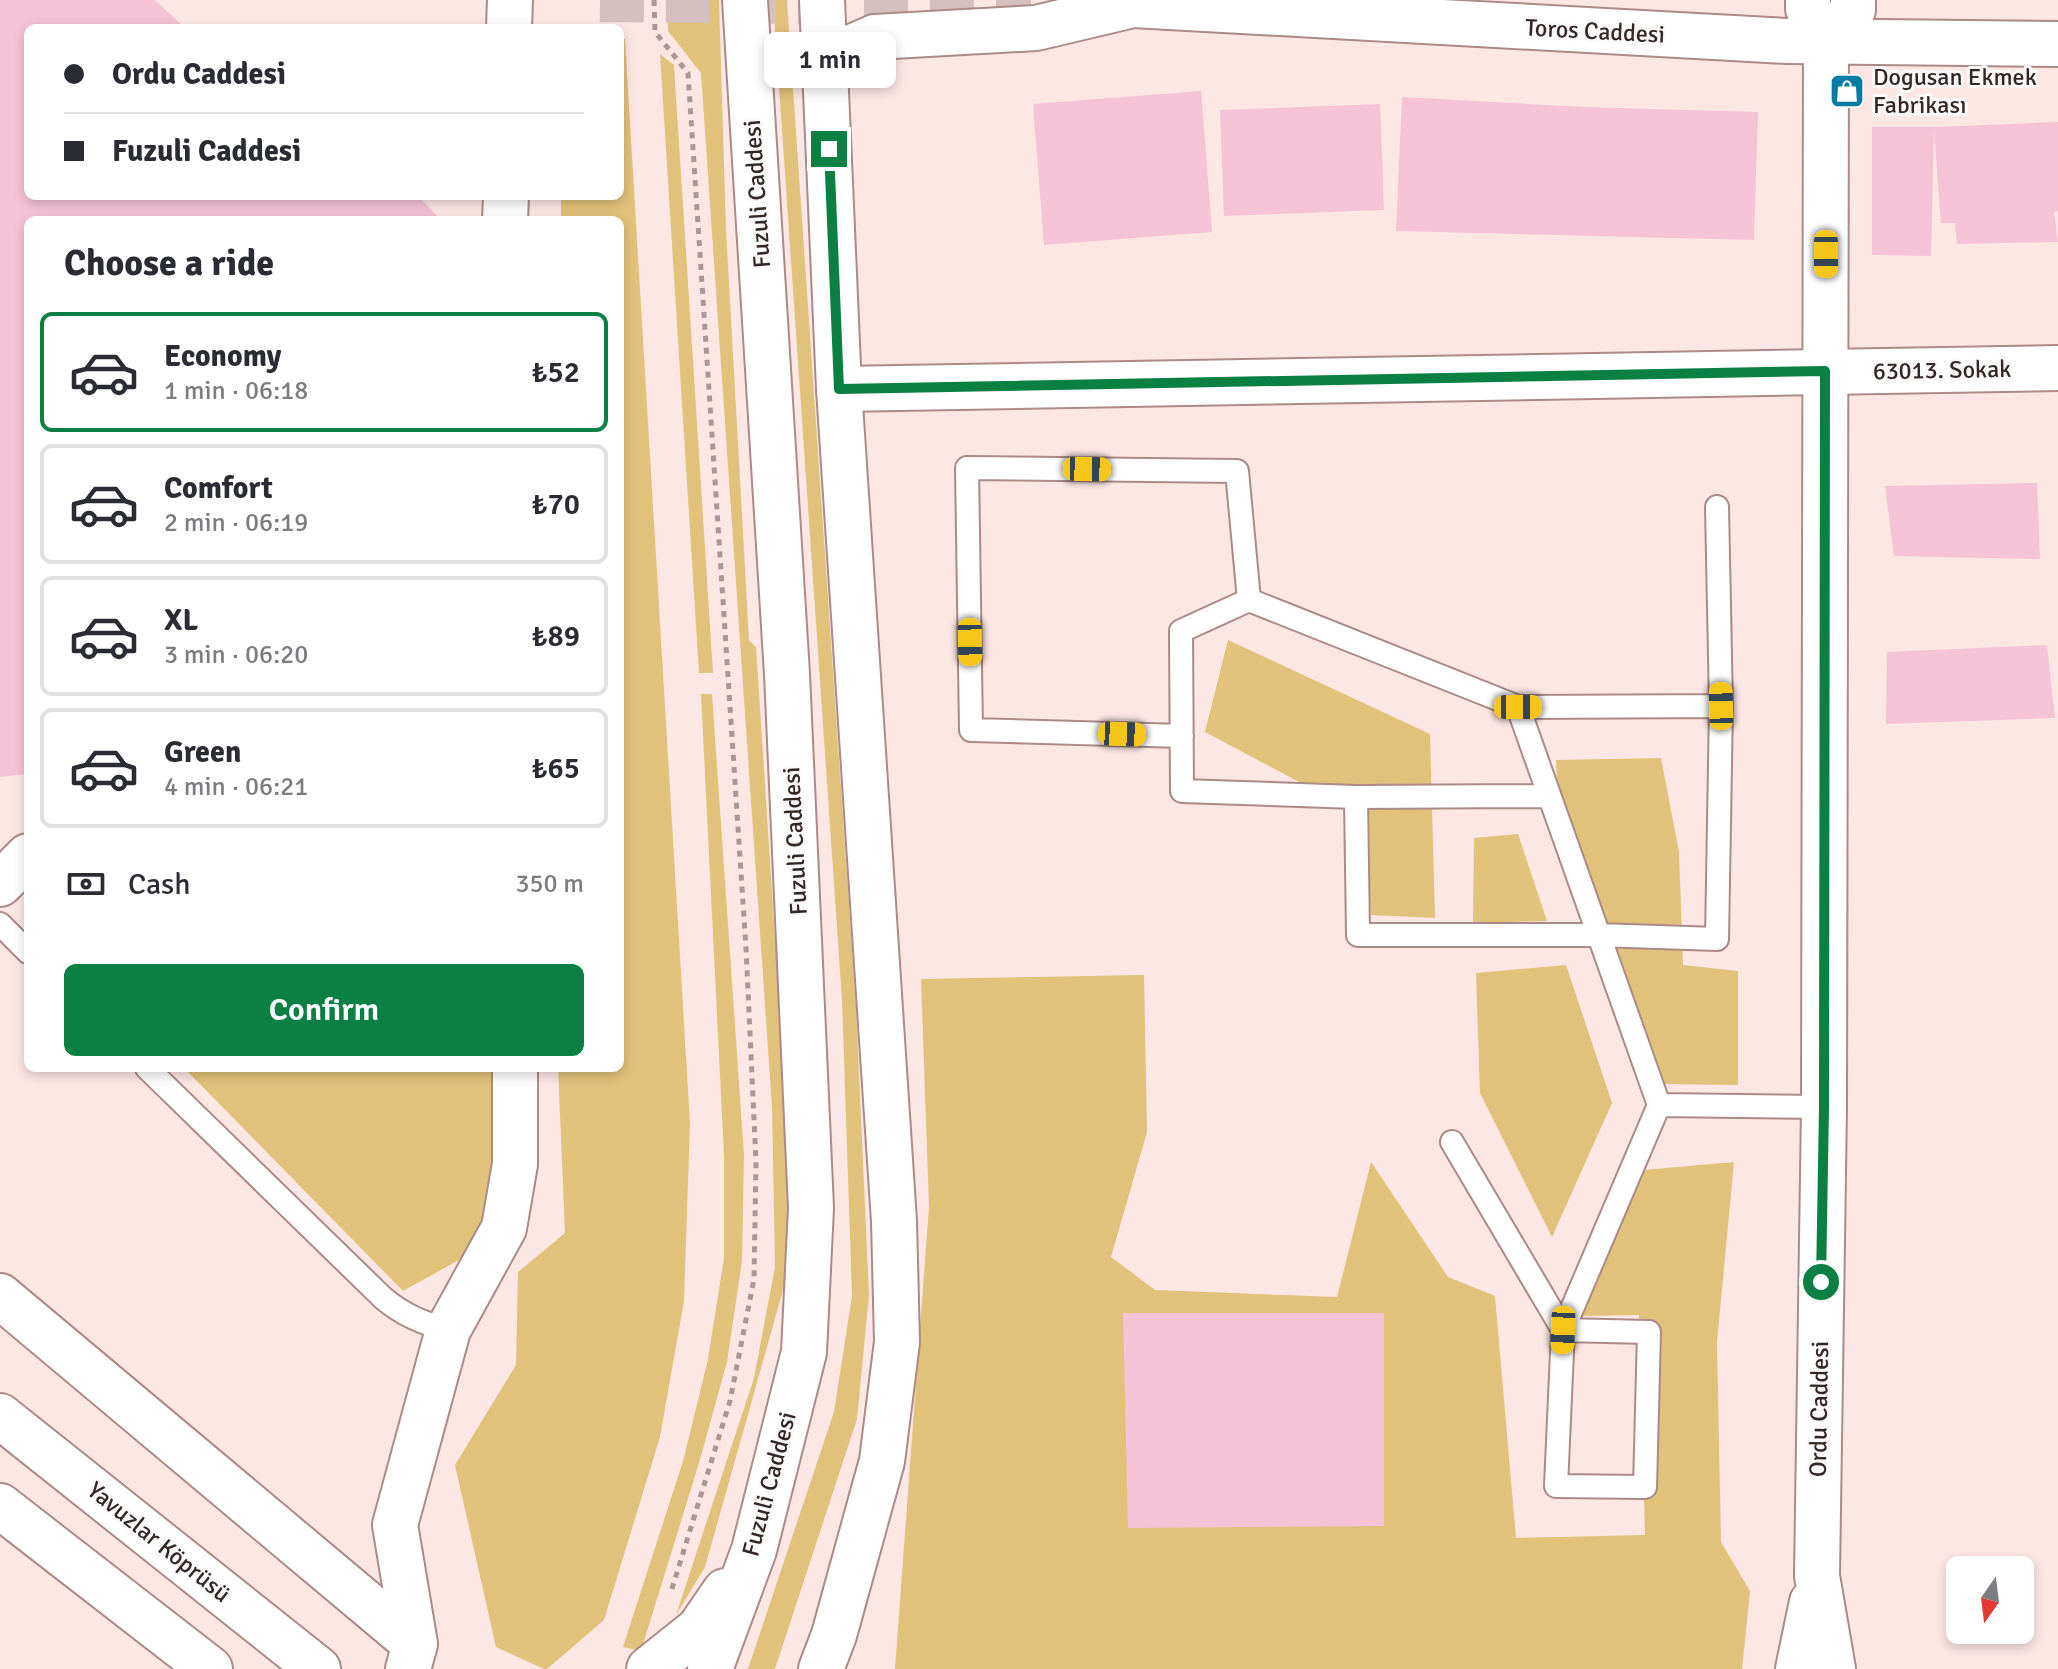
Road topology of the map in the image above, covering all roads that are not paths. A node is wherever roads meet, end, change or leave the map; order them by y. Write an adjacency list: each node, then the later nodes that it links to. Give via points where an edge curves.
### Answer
1 (510, 0): 8 (street)
2 (745, 0): 37 (street, Fuzuli Caddesi, via 787,674 811,1208 804,1352)
3 (822, 0): 11 (street)
4 (1808, 0): 9 (street, Ordu Caddesi)
5 (1853, 0): 9 (street, via 1853,10)
6 (1124, 2): 7 (street); 9 (street, Toros Caddesi); 11 (street, Toros Caddesi, via 1036,28 875,37)
7 (1031, 4)
8 (509, 24)
9 (1826, 43): 10 (street, Toros Caddesi); 13 (street, Ordu Caddesi)
10 (2058, 44)
11 (825, 59): 14 (street)
12 (2058, 368): 13 (street, 63013. Sokak)
13 (1825, 371): 14 (street, 63013. Sokak); 30 (street, Ordu Caddesi)
14 (839, 389): 40 (street, via 894,1221 897,1342 882,1461)
15 (1717, 507): 17 (lane)
16 (1249, 600): 18 (lane); 19 (lane, via 1181,631); 19 (lane, via 1237,471 967,468 971,730)
17 (1721, 706): 18 (lane); 25 (lane, via 1717,939)
18 (1518, 707): 20 (lane)
19 (1182, 736): 21 (lane, via 1182,791)
20 (1549, 796): 21 (lane); 25 (lane)
21 (1356, 797): 25 (lane, via 1358,935)
22 (24, 860): 23 (street)
23 (0, 884)
24 (0, 924): 26 (lane)
25 (1598, 935): 29 (lane)
26 (24, 948)
27 (151, 1072): 33 (lane, via 383,1298 419,1322)
28 (515, 1072): 33 (street, via 515,1164 504,1228)
29 (1659, 1105): 30 (lane); 34 (lane)
30 (1824, 1107): 38 (street, Ordu Caddesi)
31 (1452, 1142): 34 (lane)
32 (0, 1296): 39 (street)
33 (448, 1330): 39 (street, via 395,1525)
34 (1563, 1330): 34 (lane, via 1649,1332 1645,1487 1556,1486)
35 (0, 1416): 42 (street, Yavuzlar Köprüsü)
36 (0, 1506): 41 (street)
37 (754, 1550): 43 (street, via 699,1629); 44 (street, Fuzuli Caddesi)
38 (1817, 1576): 45 (street); 46 (street, Ordu Caddesi); 47 (street)
39 (412, 1656)
40 (831, 1658)
41 (210, 1669)
42 (318, 1669)
43 (649, 1669)
44 (710, 1669)
45 (1798, 1669)
46 (1833, 1669)
47 (1863, 1669)

